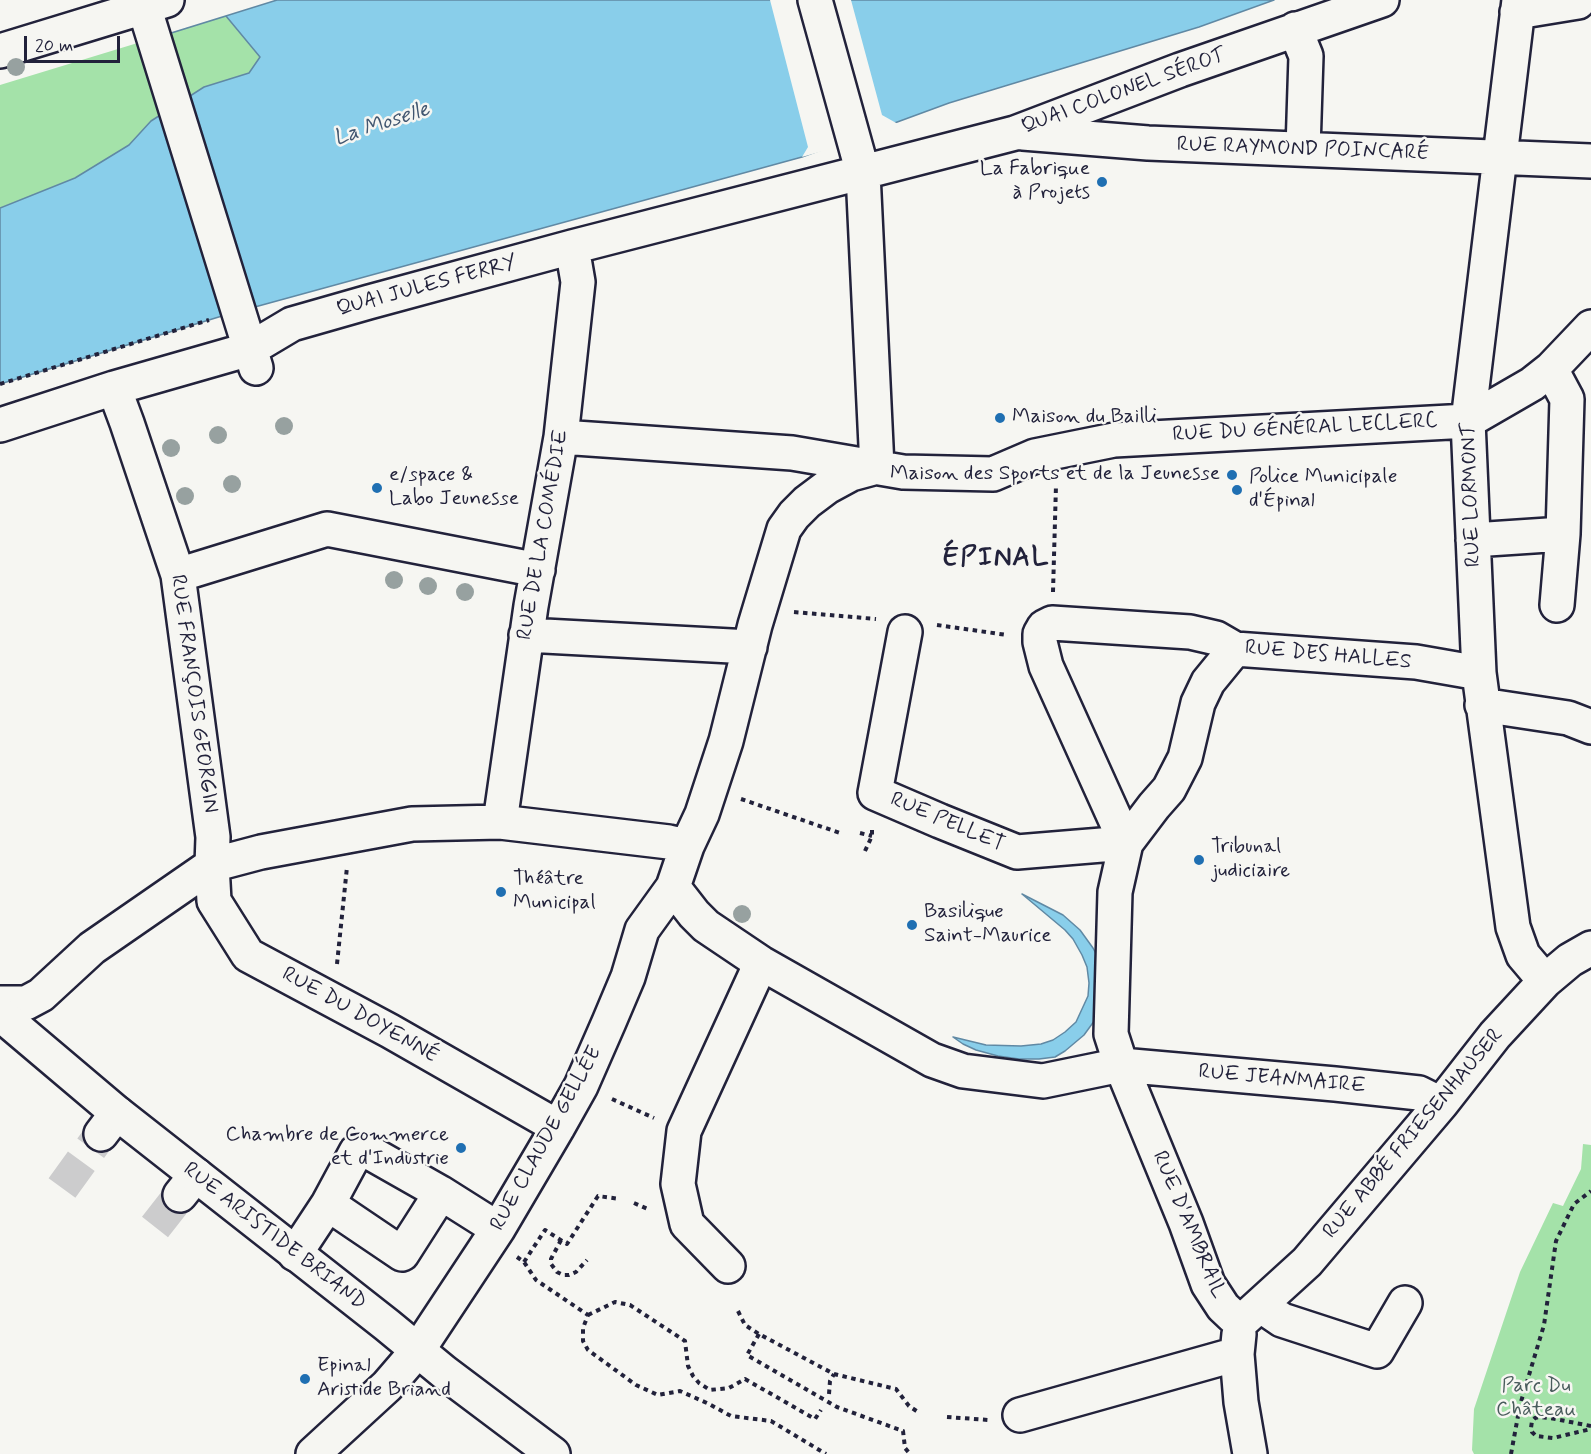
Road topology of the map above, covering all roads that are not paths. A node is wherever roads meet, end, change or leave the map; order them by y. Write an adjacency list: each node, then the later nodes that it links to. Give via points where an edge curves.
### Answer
1 (815, 0): 13 (street)
2 (1382, 0): 7 (street, QUAI COLONEL SÉROT)
3 (151, 2): 6 (street); 16 (street, via 156,46 224,316)
4 (1578, 2): 5 (street)
5 (1518, 6): 11 (street, RUE LORMONT)
6 (88, 11): 8 (street)
7 (1295, 29): 9 (street, QUAI COLONEL SÉROT); 10 (street, via 1306,56)
8 (0, 51)
9 (1015, 133): 10 (street, RUE RAYMOND POINCARÉ); 13 (street, QUAI COLONEL SÉROT)
10 (1303, 150): 11 (street, RUE RAYMOND POINCARÉ)
11 (1500, 158): 12 (street, RUE RAYMOND POINCARÉ); 19 (street, RUE LORMONT)
12 (1591, 161)
13 (863, 173): 14 (street, QUAI JULES FERRY); 22 (street)
14 (572, 247): 16 (street, QUAI JULES FERRY, via 292,324); 21 (street, RUE DE LA COMÉDIE, via 579,282)
15 (1591, 327): 17 (street)
16 (253, 358): 18 (street, QUAI JULES FERRY)
17 (1551, 369): 19 (street); 23 (street, via 1567,399)
18 (114, 388): 20 (street, QUAI JULES FERRY); 26 (street, RUE FRANÇOIS GEORGIN)
19 (1468, 420): 22 (street, RUE DU GÉNÉRAL LECLERC, via 1114,440 1045,466 993,474 903,472); 24 (street, RUE LORMONT)
20 (0, 425)
21 (561, 437): 22 (street, RUE DU GÉNÉRAL LECLERC, via 792,453); 25 (street, RUE DE LA COMÉDIE)
22 (877, 467): 30 (street, RUE CLAUDE GELLÉE, via 851,474 827,487 807,502 784,529 775,610)
23 (1563, 534): 24 (street); 27 (street)
24 (1473, 540): 32 (street, RUE LORMONT)
25 (538, 570): 26 (street, via 327,529); 29 (street, RUE DE LA COMÉDIE)
26 (178, 575): 37 (street, RUE FRANÇOIS GEORGIN, via 213,837)
27 (1557, 605)
28 (904, 625): 35 (street, RUE PELLET, via 875,793 1017,852)
29 (526, 635): 30 (street); 34 (street, RUE DE LA COMÉDIE)
30 (750, 647): 36 (street, RUE CLAUDE GELLÉE, via 726,741)
31 (1235, 649): 32 (street, RUE DES HALLES, via 1416,662); 35 (street, via 1208,682 1198,703 1185,758 1169,789); 35 (street, RUE DES HALLES, via 1216,638 1190,632 1052,622 1025,634 1040,642 1046,666)
32 (1481, 689): 33 (street, RUE DES HALLES); 41 (street, RUE LORMONT, via 1513,927 1523,955)
33 (1591, 726)
34 (500, 822): 36 (street); 37 (street, via 412,824)
35 (1126, 843): 44 (street, RUE D'AMBRAIL, via 1115,892 1111,1034)
36 (687, 846): 38 (street, RUE CLAUDE GELLÉE)
37 (212, 865): 42 (street, via 92,948 41,995 26,1003); 46 (street, RUE DU DOYENNÉ, via 214,901 248,955)
38 (674, 887): 40 (street, RUE JEANMAIRE, via 706,926); 46 (street, RUE CLAUDE GELLÉE, via 642,930 628,977 581,1086)
39 (1591, 948): 41 (street, RUE ABBÉ FRIESENHAUSER)
40 (761, 963): 44 (street, RUE JEANMAIRE, via 932,1060 963,1071 1043,1081); 51 (street, via 684,1131 678,1184 687,1224)
41 (1545, 981): 45 (street, RUE ABBÉ FRIESENHAUSER, via 1495,1035)
42 (0, 1003)
43 (0, 1014): 50 (street, RUE ARISTIDE BRIAND, via 109,1124 188,1185)
44 (1120, 1065): 45 (street, RUE JEANMAIRE, via 1419,1093); 53 (street, RUE D'AMBRAIL, via 1208,1284 1223,1307)
45 (1441, 1104): 53 (street, RUE ABBÉ FRIESENHAUSER, via 1307,1262)
46 (558, 1127): 49 (street, RUE CLAUDE GELLÉE)
47 (441, 1193): 48 (street, via 367,1151 356,1152); 48 (street, via 402,1254); 49 (street)
48 (328, 1204): 50 (street)
49 (504, 1241): 54 (street, RUE CLAUDE GELLÉE)
50 (295, 1254): 54 (street, RUE ARISTIDE BRIAND)
51 (728, 1266)
52 (1405, 1303): 53 (street, RUE D'AMBRAIL, via 1377,1351 1282,1320)
53 (1246, 1327): 55 (street); 58 (street, via 1241,1402)
54 (418, 1350): 56 (street, RUE CLAUDE GELLÉE, via 387,1386); 57 (street, RUE ARISTIDE BRIAND)
55 (1008, 1418)
56 (313, 1454)
57 (553, 1454)
58 (1250, 1454)

